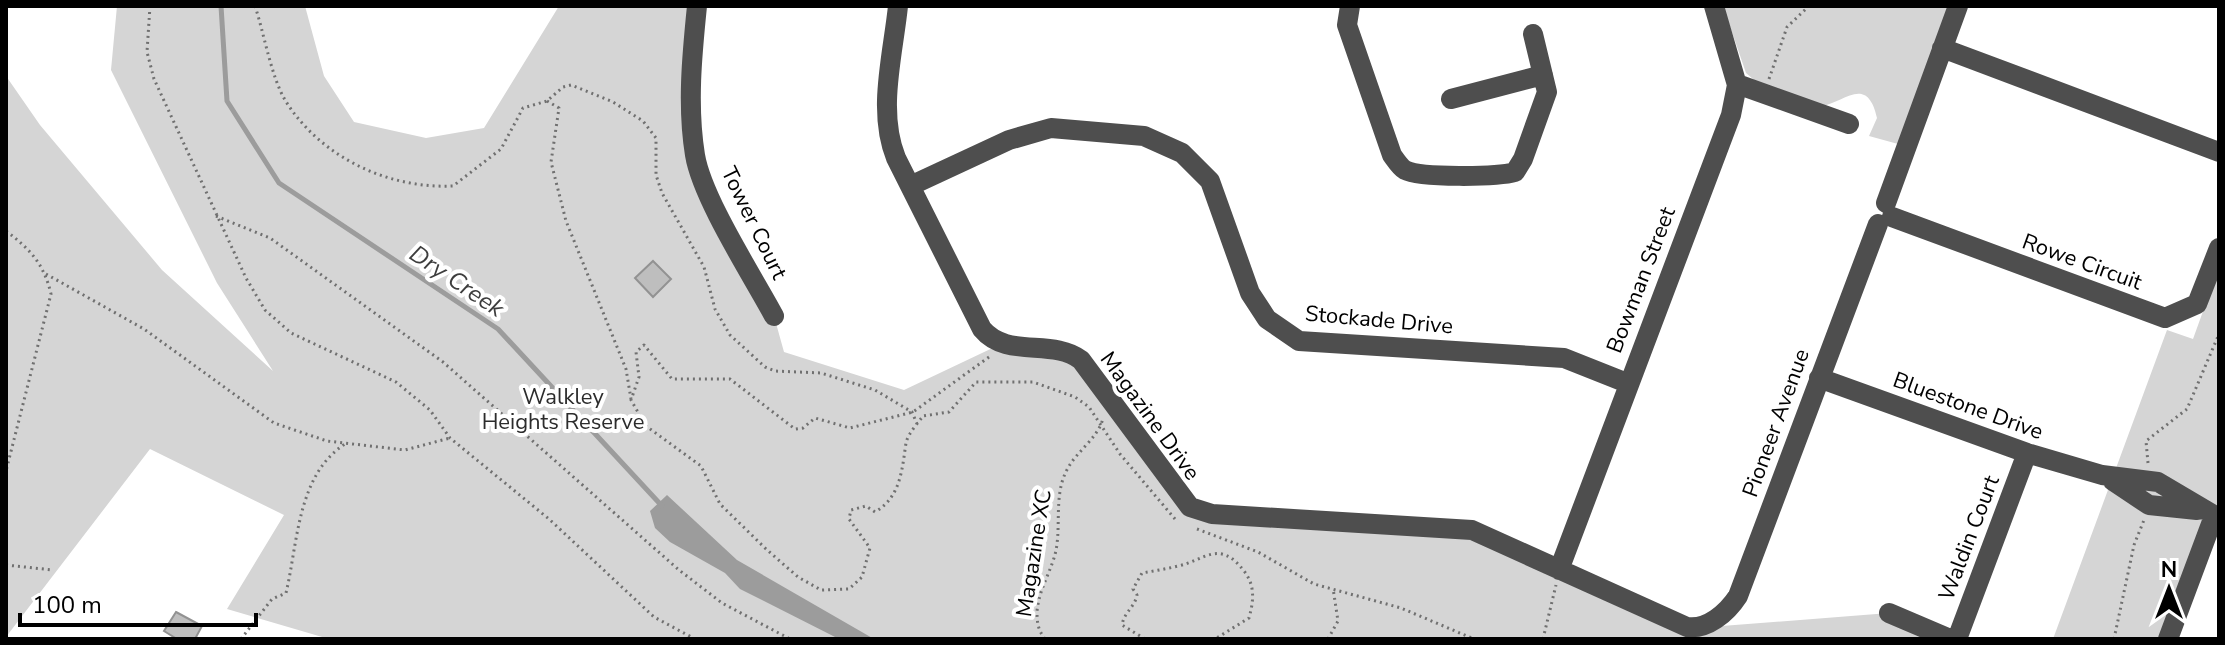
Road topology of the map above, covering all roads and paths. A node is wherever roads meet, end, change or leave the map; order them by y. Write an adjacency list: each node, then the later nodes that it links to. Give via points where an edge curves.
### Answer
1 (150, 6): 20 (path, via 147,52 154,79)
2 (255, 6): 15 (path, via 283,98 297,116 347,161 404,184 453,186 501,149 523,108)
3 (697, 6): 24 (street, Tower Court, via 691,66 695,156)
4 (898, 6): 18 (street, Magazine Drive, via 887,124)
5 (1350, 6): 11 (street, via 1347,25 1392,155 1404,170 1497,177 1515,172 1547,92)
6 (1714, 6): 12 (street, Bowman Street)
7 (1809, 6): 13 (path, via 1787,27)
8 (1958, 6): 10 (street, Pioneer Avenue)
9 (1533, 34): 11 (street)
10 (1942, 48): 17 (street); 19 (street, Pioneer Avenue)
11 (1543, 75): 14 (street)
12 (1737, 84): 13 (street); 28 (street, Bowman Street, via 1731,115)
13 (1764, 94): 16 (street)
14 (1451, 99)
15 (547, 101): 30 (path, via 559,108 551,162 566,221 626,369); 32 (path, via 571,85 643,121 656,138 656,175 662,193 704,267 715,309 751,356 775,371 821,373 875,390)
16 (1849, 124)
17 (2219, 152)
18 (910, 186): 28 (street, Stockade Drive, via 1009,140 1051,128 1144,136 1182,153 1210,181 1250,293 1267,319 1299,341 1564,358); 44 (street, Magazine Drive, via 986,335 1001,344 1066,352 1081,360 1190,507 1212,514 1472,530)
19 (1885, 215): 22 (street, Rowe Circuit, via 2165,318 2197,304); 27 (street, Pioneer Avenue)
20 (216, 216): 34 (path, via 265,310 291,333 396,382 430,410); 49 (path, via 270,238 443,362 679,570 722,603)
21 (6, 231): 23 (path, via 35,254)
22 (2219, 248)
23 (46, 274): 35 (path, via 144,329 274,423); 37 (path, via 51,294)
24 (774, 316)
25 (2219, 334): 39 (path, via 2187,409 2146,441 2147,460 2160,470)
26 (999, 356): 32 (path, via 988,357)
27 (1819, 378): 36 (street, Bluestone Drive); 46 (street, Pioneer Avenue, via 1738,596)
28 (1627, 383): 44 (street, Bowman Street)
29 (1054, 387): 33 (path, via 976,382 949,412 923,416)
30 (631, 400): 32 (path, via 639,377 636,352 644,345 672,379 730,379 795,429 815,418 858,427); 33 (path, via 646,426 701,466 720,504 798,577 821,590 849,589 862,577 870,548 849,519 851,510 866,506 875,512 891,498 906,460 906,441)
31 (1103, 411): 50 (path, Magazine XC, via 1103,423 1066,469 1061,487 1054,558 1037,609 1038,630)
32 (912, 412): 33 (path)
33 (917, 424)
34 (450, 438): 35 (path, via 405,450); 48 (path, via 549,519 654,617)
35 (345, 444): 47 (path, via 316,471 286,593 272,599)
36 (2027, 453): 38 (street, Bluestone Drive); 57 (street, Waldin Court)
37 (6, 471)
38 (2102, 475): 39 (street, Bluestone Drive); 40 (street, Bluestone Drive)
39 (2158, 482): 41 (street, Bluestone Drive)
40 (2149, 505): 41 (street, Bluestone Drive); 58 (path, via 2134,545)
41 (2212, 515): 59 (street)
42 (6, 565): 43 (path)
43 (53, 570)
44 (1559, 570): 46 (street, Magazine Drive, via 1677,624); 55 (path)
45 (1889, 613): 56 (street)
46 (1704, 628)
47 (241, 639)
48 (695, 639)
49 (790, 639)
50 (1045, 639)
51 (1145, 639): 52 (path, via 1122,625 1135,603 1133,589 1142,573 1216,554 1231,557 1243,569 1254,594 1249,618)
52 (1215, 639)
53 (1328, 639): 54 (path, via 1338,621 1333,588 1401,608)
54 (1474, 639)
55 (1543, 639)
56 (1950, 639)
57 (1957, 639)
58 (2114, 639)
59 (2168, 639)

